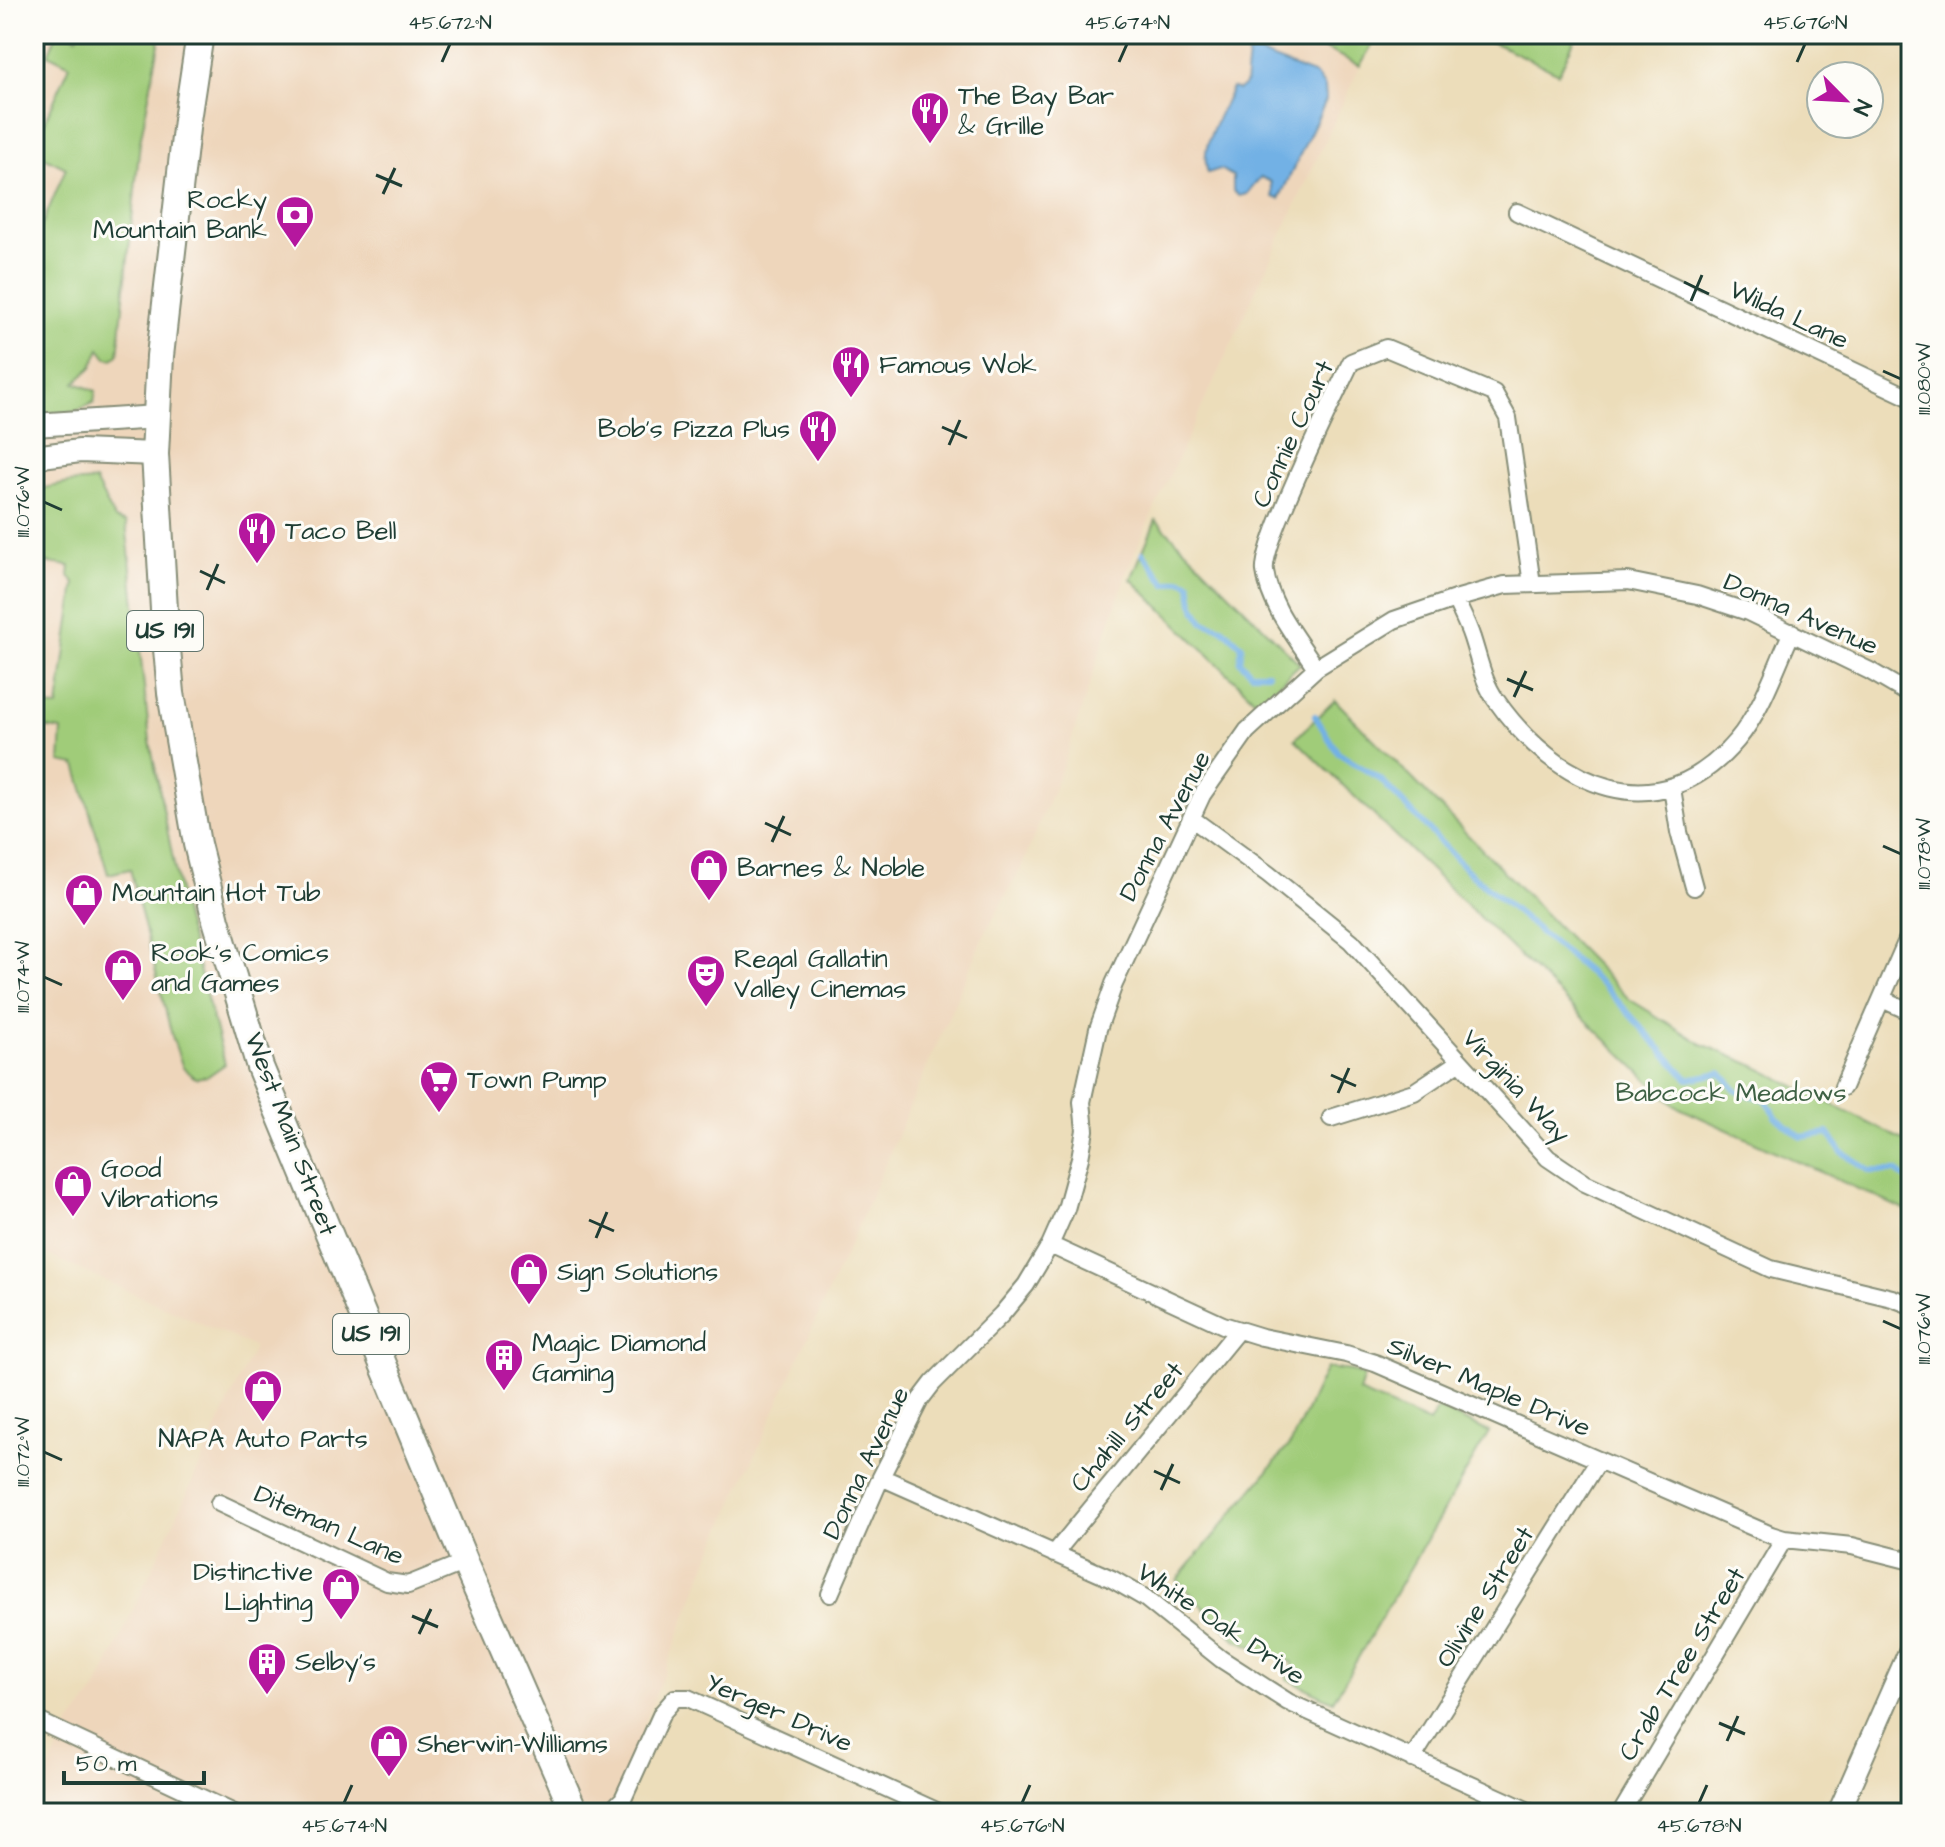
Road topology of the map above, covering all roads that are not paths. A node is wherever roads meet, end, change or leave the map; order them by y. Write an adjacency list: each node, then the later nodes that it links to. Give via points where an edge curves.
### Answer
1 (200, 34): 4 (highway, US 191)
2 (1517, 212): 3 (street, Wilda Lane)
3 (1911, 398)
4 (157, 417): 5 (main road); 6 (highway, West Main Street / US 191)
5 (35, 424)
6 (155, 454): 7 (main road, via 80,451); 31 (highway, West Main Street / US 191, via 171,693 216,920 260,1067)
7 (34, 457)
8 (1532, 584): 9 (street, Donna Avenue, via 1505,585); 10 (street, Donna Avenue, via 1628,581 1697,595); 11 (street, Connie Court, via 1508,418 1494,393 1386,348 1351,362 1278,523 1264,567 1271,597)
9 (1455, 599): 11 (street, Donna Avenue, via 1394,620); 13 (street, via 1495,699 1553,761 1611,790)
10 (1792, 632): 12 (street, Donna Avenue); 13 (street, via 1740,737 1722,757)
11 (1316, 668): 14 (street, Donna Avenue, via 1247,731)
12 (1911, 695)
13 (1672, 788): 15 (street)
14 (1191, 818): 19 (street, Virginia Way, via 1351,941); 22 (street, Donna Avenue, via 1098,1029 1082,1102 1080,1158)
15 (1694, 887)
16 (1911, 931): 17 (street)
17 (1882, 999): 18 (street); 20 (street)
18 (1911, 1012)
19 (1459, 1062): 21 (street, via 1414,1092); 23 (street, Virginia Way, via 1548,1158 1585,1183 1771,1269)
20 (1843, 1087)
21 (1331, 1118)
22 (1050, 1245): 24 (street, Silver Maple Drive); 26 (street, Donna Avenue, via 1018,1295 920,1400)
23 (1911, 1305)
24 (1238, 1330): 25 (street, Silver Maple Drive, via 1375,1363); 29 (street, Chahill Street)
25 (1599, 1460): 28 (street, Silver Maple Drive); 36 (street, Olivine Street)
26 (881, 1477): 29 (street, White Oak Drive); 32 (street, Donna Avenue)
27 (219, 1503): 31 (street, Diteman Lane, via 387,1582 408,1585)
28 (1784, 1539): 30 (street, Silver Maple Drive, via 1852,1546); 42 (street, Crab Tree Street)
29 (1054, 1554): 36 (street, White Oak Drive, via 1145,1598 1264,1688)
30 (1911, 1561)
31 (465, 1562): 38 (highway, West Main Street / US 191)
32 (830, 1594)
33 (1911, 1647): 34 (street)
34 (1906, 1676): 43 (street)
35 (34, 1719): 37 (street)
36 (1412, 1759): 41 (street, White Oak Drive)
37 (234, 1813)
38 (575, 1813)
39 (609, 1813): 40 (street, Yerger Drive, via 623,1799 662,1713 675,1698 688,1698)
40 (941, 1813)
41 (1533, 1813)
42 (1621, 1813)
43 (1838, 1813)

